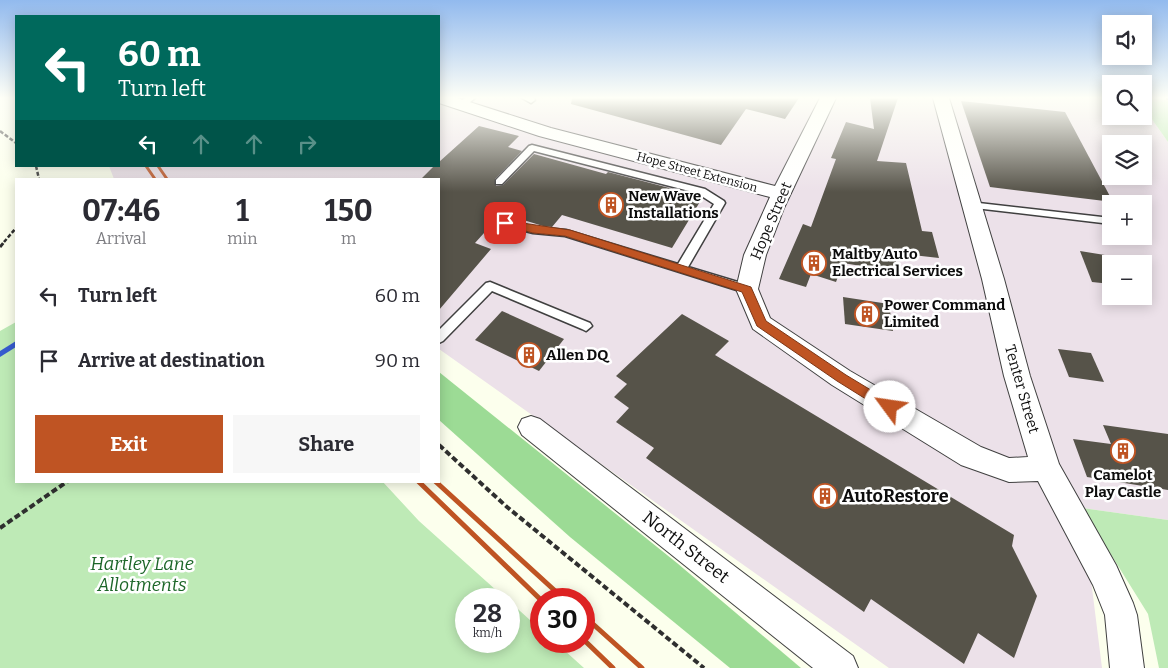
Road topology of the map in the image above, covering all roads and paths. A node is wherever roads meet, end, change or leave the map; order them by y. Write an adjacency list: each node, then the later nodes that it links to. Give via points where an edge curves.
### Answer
1 (538, 129): 7 (street, Hope Street Extension)
2 (813, 129): 7 (street, Hope Street)
3 (949, 129): 8 (street, Tenter Street)
4 (0, 131): 5 (path)
5 (15, 142)
6 (499, 182): 13 (lane, via 532,148 701,191 720,203)
7 (782, 194): 14 (street, Hope Street, via 755,255)
8 (970, 205): 10 (lane); 19 (street, Tenter Street)
9 (517, 210): 13 (lane, via 505,223 566,233)
10 (1102, 220)
11 (15, 229): 12 (path)
12 (0, 247)
13 (681, 269): 14 (lane)
14 (747, 289): 19 (street, via 761,323 841,378 971,456 1009,470)
15 (586, 326): 16 (lane, via 490,286)
16 (440, 337)
17 (531, 427): 23 (street, North Street)
18 (440, 446): 22 (path, via 507,507)
19 (1046, 468): 24 (street, Tenter Street, via 1105,576 1121,615)
20 (65, 483): 21 (path)
21 (0, 528)
22 (704, 668)
23 (841, 668)
24 (1127, 668)

